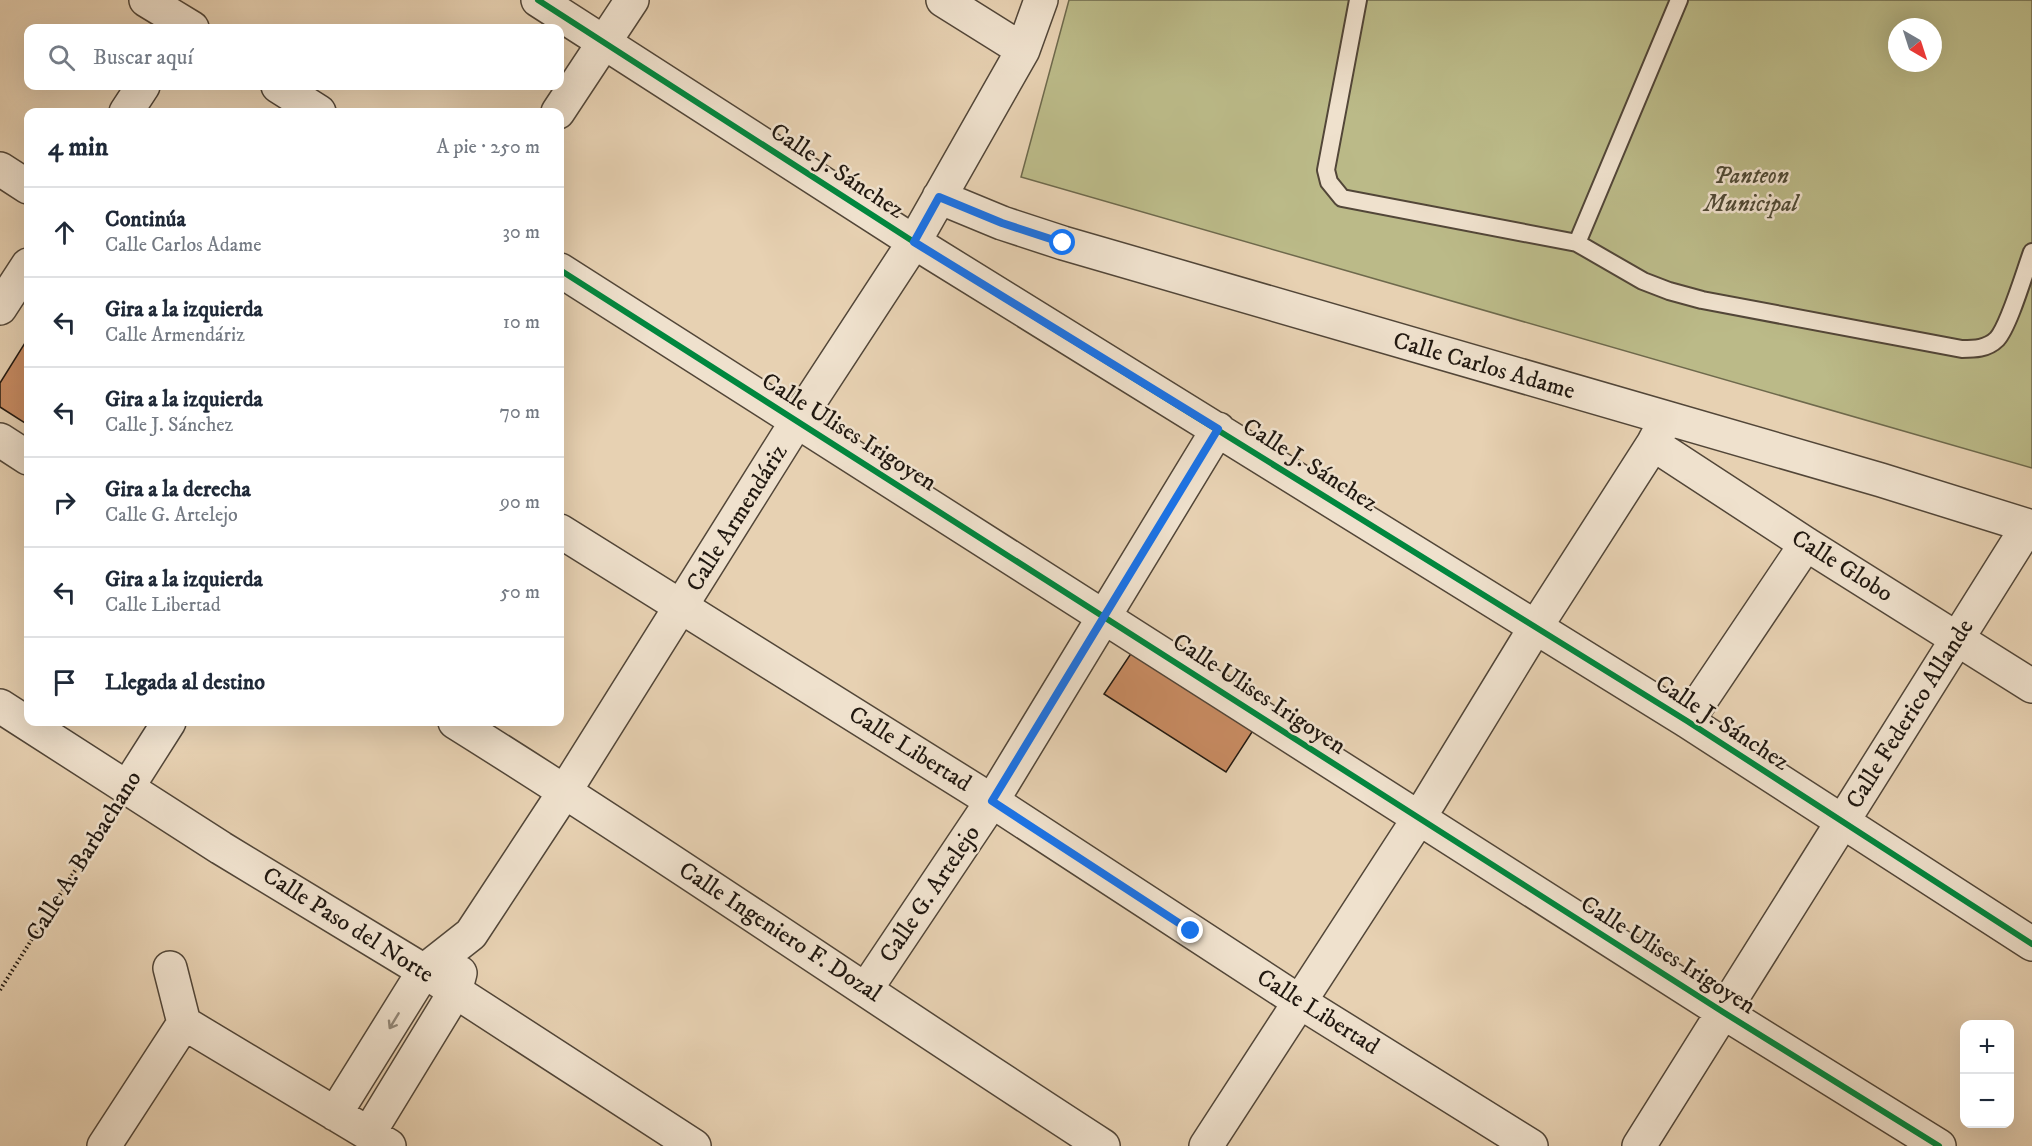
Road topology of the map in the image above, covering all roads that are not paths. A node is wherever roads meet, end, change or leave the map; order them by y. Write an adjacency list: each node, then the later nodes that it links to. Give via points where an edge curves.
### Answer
1 (146, 0): 8 (street)
2 (538, 0): 9 (street, Calle J. Sánchez)
3 (632, 0): 9 (street)
4 (944, 0): 10 (street)
5 (1041, 0): 10 (street, Calle Armendáriz)
6 (1358, 0): 20 (lane, via 1326,170 1335,192 1342,198)
7 (1679, 0): 20 (lane)
8 (188, 20)
9 (605, 44): 15 (street); 19 (street, Calle J. Sánchez)
10 (1023, 50): 18 (street, Calle Armendáriz)
11 (140, 90): 13 (street)
12 (284, 90): 14 (street)
13 (129, 108)
14 (313, 108)
15 (561, 108)
16 (0, 169): 17 (street)
17 (24, 184)
18 (939, 197): 19 (street, Calle Armendáriz); 27 (street, Calle Carlos Adame, via 1063,243)
19 (914, 242): 25 (street, Calle Armendáriz); 26 (street, Calle J. Sánchez)
20 (1577, 243): 21 (lane, via 1643,281 1669,291 1962,349 1976,349 1997,339)
21 (2032, 252)
22 (24, 271): 24 (street)
23 (564, 273): 25 (street, Calle Ulises Irigoyen)
24 (0, 308)
25 (797, 421): 33 (street, Calle Armendáriz); 34 (street, Calle Ulises Irigoyen)
26 (1218, 429): 34 (street, Calle G. Artelejo); 35 (street, Calle J. Sánchez)
27 (1659, 431): 30 (street, Calle Carlos Adame, via 1881,480); 32 (street, Calle Globo); 35 (street)
28 (0, 440): 29 (street)
29 (24, 455)
30 (2030, 526): 36 (street, Calle Federico Allande)
31 (564, 533): 33 (street, Calle Libertad)
32 (1806, 544): 36 (street, Calle Globo); 40 (street)
33 (682, 606): 45 (street, Calle Armendáriz); 46 (street, Calle Libertad)
34 (1104, 615): 46 (street, Calle G. Artelejo); 47 (street, Calle Ulises Irigoyen)
35 (1535, 628): 40 (street, Calle J. Sánchez); 47 (street)
36 (1957, 639): 37 (street, Calle Globo); 48 (street, Calle Federico Allande)
37 (2032, 686)
38 (0, 706): 39 (street, Calle Paso del Norte)
39 (24, 721)
40 (1687, 721): 48 (street, Calle J. Sánchez)
41 (31, 726): 44 (street, Calle Paso del Norte)
42 (166, 726): 44 (street, Calle A. Barbachano)
43 (461, 726): 45 (street, Calle Ingeniero F. Dozal)
44 (127, 788): 52 (street, Calle Paso del Norte)
45 (565, 791): 49 (street, Calle Armendáriz); 53 (street, Calle Ingeniero F. Dozal)
46 (992, 801): 53 (street, Calle G. Artelejo); 55 (street, Calle Libertad)
47 (1419, 818): 55 (street); 56 (street, Calle Ulises Irigoyen)
48 (1842, 822): 50 (street, Calle J. Sánchez); 56 (street, Calle Federico Allande)
49 (471, 934): 52 (street, Calle Armendáriz); 54 (street, Calle Armendáriz)
50 (2032, 944)
51 (170, 968): 57 (street)
52 (424, 971): 54 (street, Calle Paso del Norte); 58 (street, Calle Armendáriz, one-way to 58)
53 (866, 989): 62 (street, Calle Ingeniero F. Dozal)
54 (455, 992): 59 (street, Calle Armendáriz); 61 (street, Calle Paso del Norte)
55 (1300, 1002): 63 (street); 64 (street, Calle Libertad)
56 (1723, 1012): 65 (street, Calle Federico Allande); 66 (street, Calle Ulises Irigoyen)
57 (184, 1023): 58 (street); 60 (street)
58 (335, 1114): 59 (street)
59 (379, 1139)
60 (104, 1146)
61 (694, 1146)
62 (1103, 1146)
63 (1206, 1146)
64 (1531, 1146)
65 (1639, 1146)
66 (1939, 1146)

